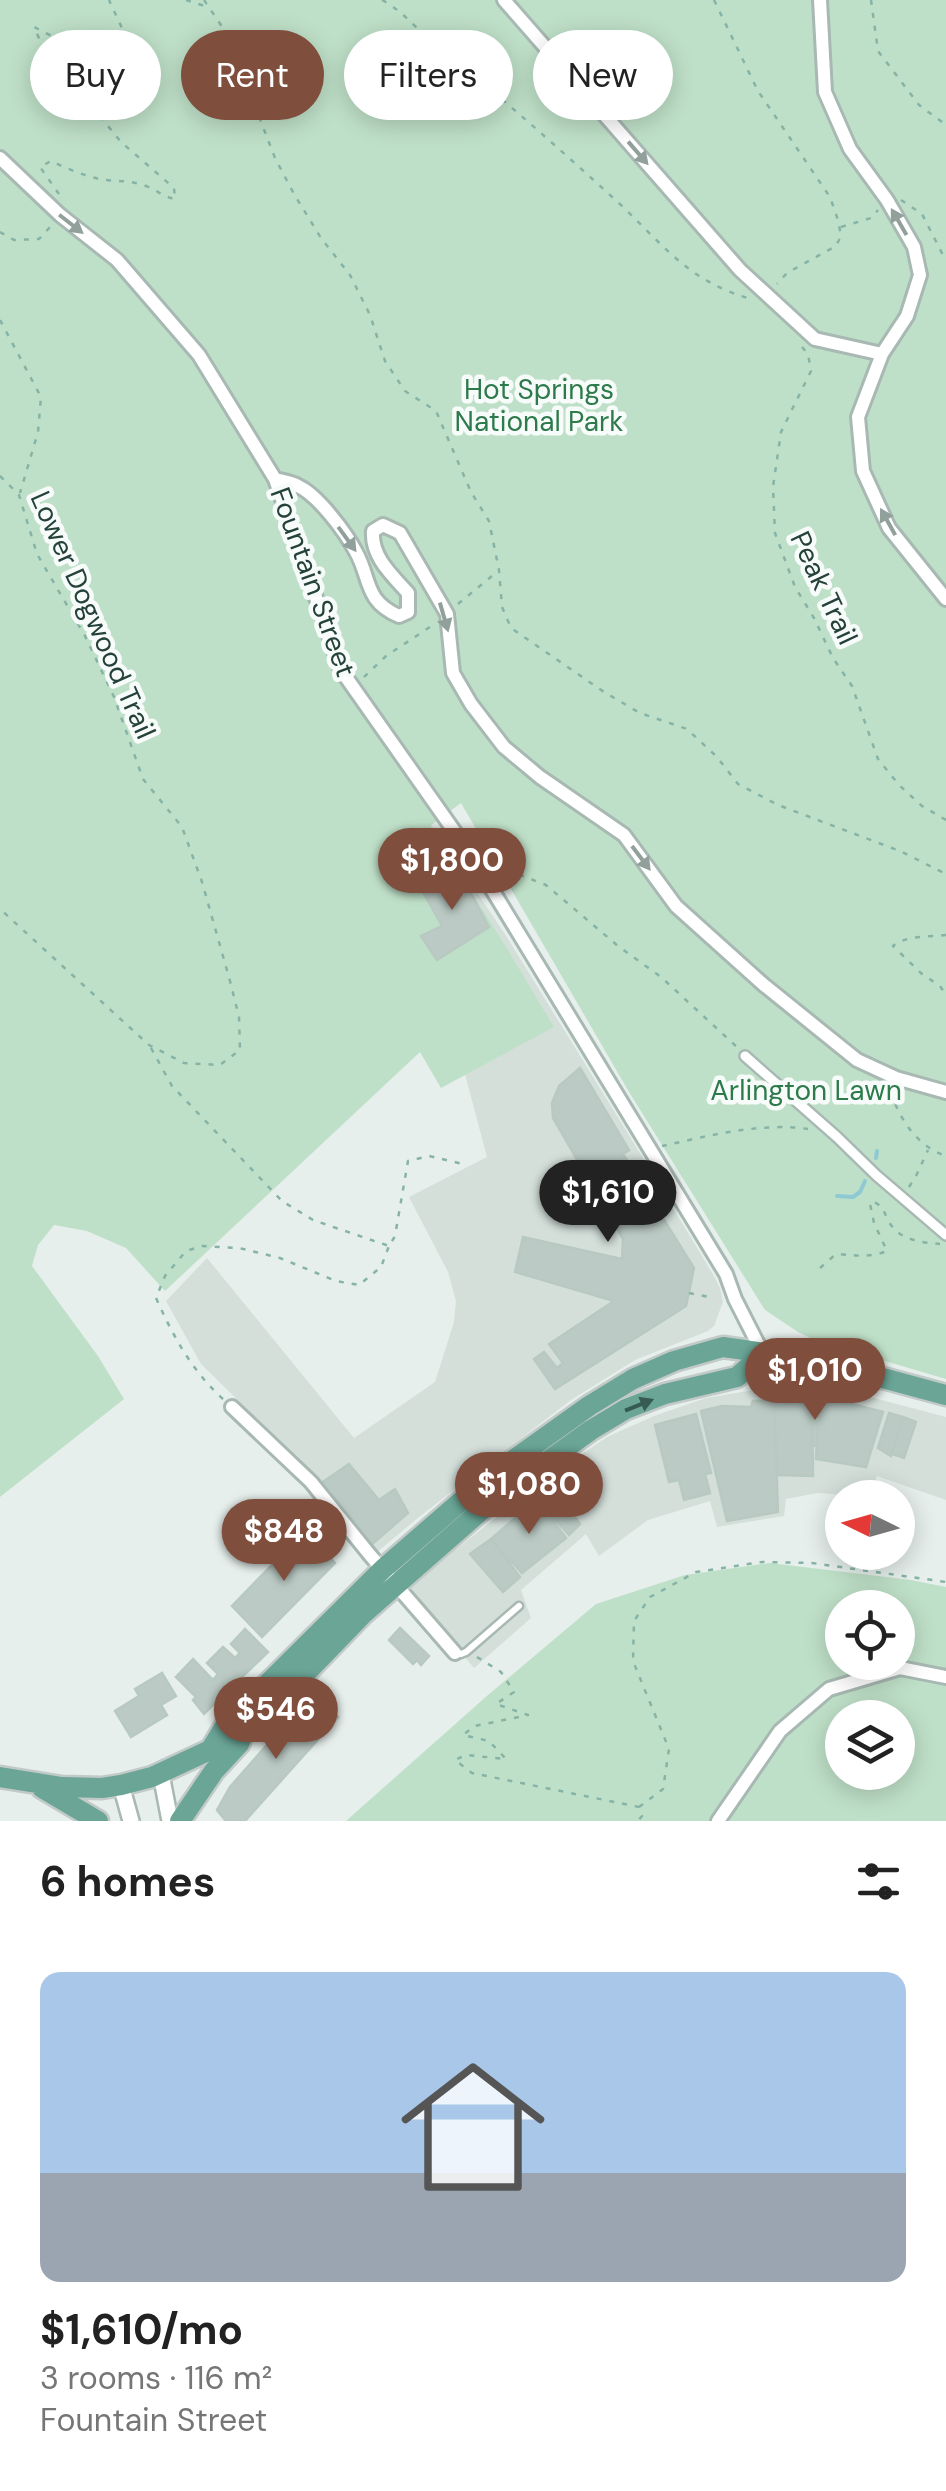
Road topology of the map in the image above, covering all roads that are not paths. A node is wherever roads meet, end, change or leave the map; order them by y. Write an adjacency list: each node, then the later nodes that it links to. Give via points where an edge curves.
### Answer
1 (504, 0): 4 (street, one-way to 4, via 740,270 815,338)
2 (820, 0): 4 (street, one-way to 2, via 907,316 920,275 914,247 850,150 825,92)
3 (0, 158): 5 (street, Fountain Street, one-way to 5, via 117,260 199,356)
4 (882, 354): 6 (street, one-way to 4, via 888,528 863,471 858,416)
5 (275, 479): 8 (street, one-way to 8, via 301,486 327,511 358,554 370,590 399,616 408,612 408,593 372,545 373,531 383,525 400,533 447,614 453,674 471,704 504,748 624,836 676,906 857,1060); 10 (street, Fountain Street, via 341,670 471,855 726,1274)
6 (946, 600)
7 (745, 1056): 9 (street)
8 (946, 1092)
9 (946, 1235)
10 (762, 1354): 11 (main road); 13 (main road, one-way to 10, via 590,1430 664,1394 737,1377); 13 (main road, via 723,1348 633,1380 459,1502)
11 (946, 1395)
12 (232, 1407): 13 (street, via 311,1482)
13 (390, 1577): 15 (street); 17 (main road, via 363,1614); 18 (main road, via 225,1726)
14 (518, 1606): 15 (lane)
15 (461, 1652)
16 (946, 1676): 27 (street, via 900,1668 829,1689 780,1730)
17 (242, 1735): 18 (main road); 26 (main road)
18 (212, 1749): 19 (main road)
19 (160, 1774): 22 (main road); 25 (street)
20 (0, 1777): 21 (main road)
21 (36, 1784): 22 (main road); 23 (main road)
22 (121, 1785): 24 (street)
23 (98, 1821)
24 (132, 1821)
25 (170, 1821)
26 (180, 1821)
27 (718, 1821)

